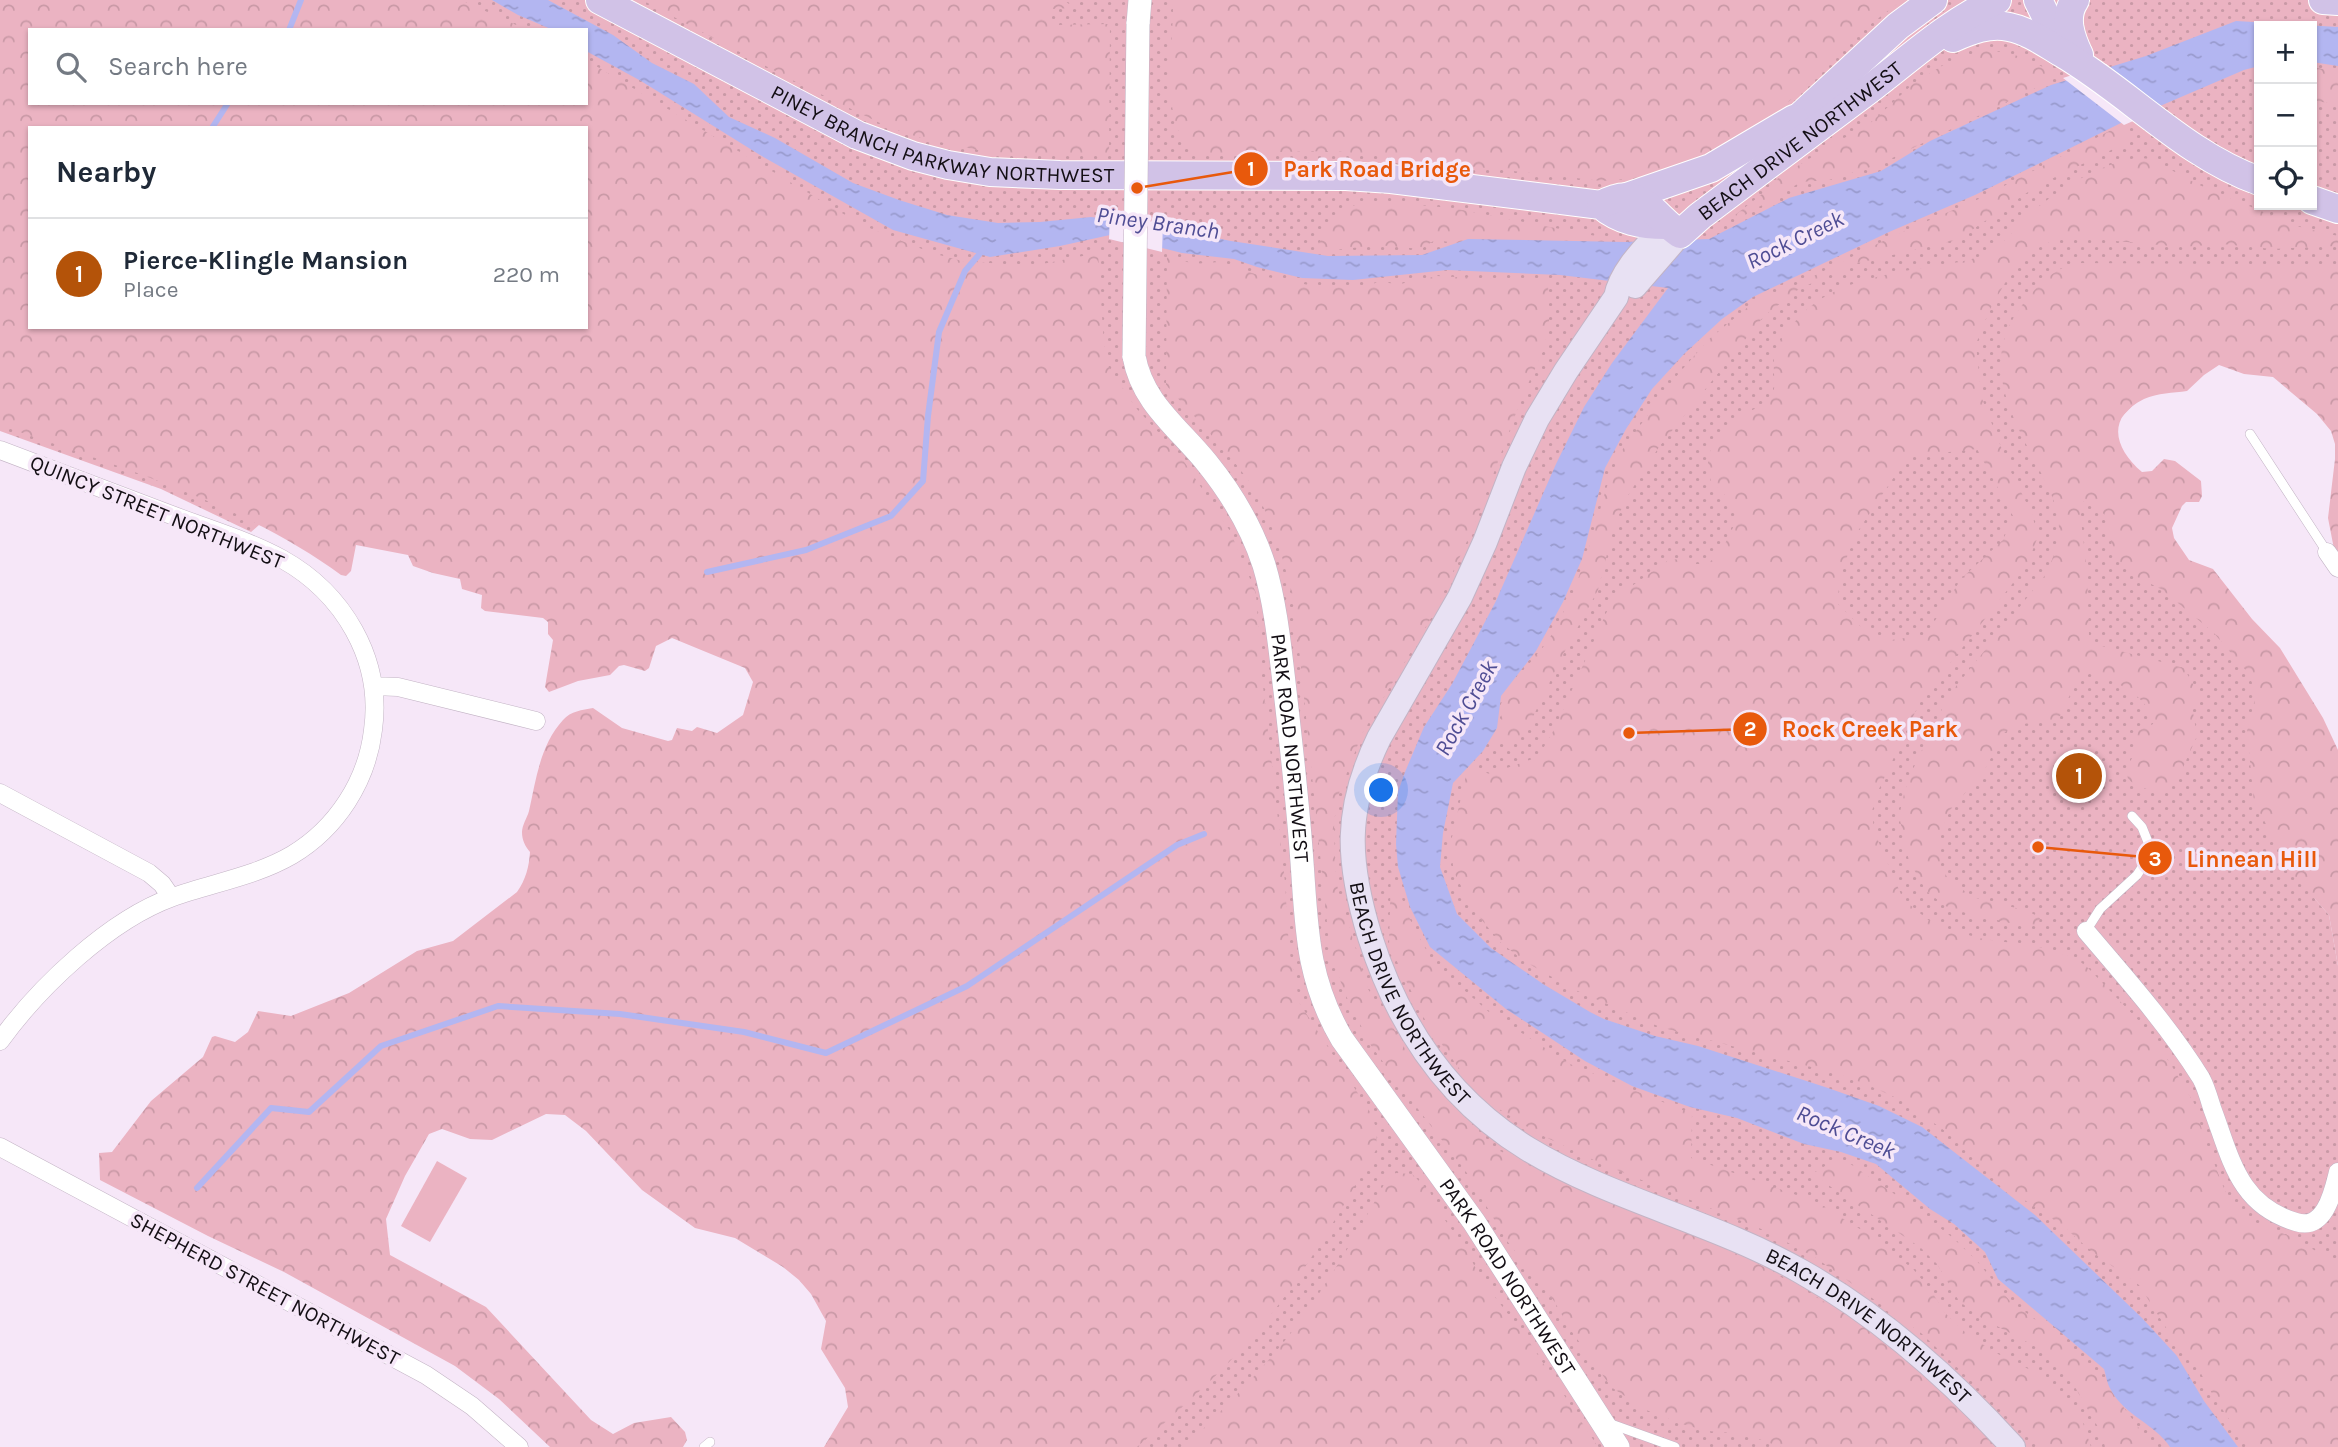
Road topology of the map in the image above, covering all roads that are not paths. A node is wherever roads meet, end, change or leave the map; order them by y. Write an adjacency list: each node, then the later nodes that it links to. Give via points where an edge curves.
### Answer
1 (600, 0): 15 (main road, PINEY BRANCH PARKWAY NORTHWEST, via 857,135 948,165 1060,175 1346,176)
2 (1140, 0): 32 (street, PARK ROAD NORTHWEST, bridge, via 1133,356 1149,398 1228,492 1264,565 1279,641 1310,958 1317,986 1342,1039 1474,1222)
3 (1933, 0): 11 (main road, BEACH DRIVE NORTHWEST, via 1898,26)
4 (1997, 0): 10 (main road, BEACH DRIVE NORTHWEST, via 1934,37)
5 (2038, 0): 9 (main road, via 2054,33)
6 (2075, 0): 9 (main road, via 2069,10 2069,26)
7 (2323, 0): 8 (main road)
8 (2338, 1)
9 (2085, 67): 10 (main road, via 2019,29 1993,26 1951,39); 12 (main road, via 2189,146)
10 (1875, 85): 18 (main road, BEACH DRIVE NORTHWEST, via 1700,216)
11 (1808, 111): 15 (main road, via 1711,168); 18 (main road, BEACH DRIVE NORTHWEST)
12 (2254, 179)
13 (2338, 198): 14 (main road)
14 (2317, 199)
15 (1614, 201): 18 (main road, PINEY BRANCH PARKWAY NORTHWEST, via 1644,202)
16 (2317, 201): 17 (main road)
17 (2338, 209)
18 (1669, 234): 36 (main road, BEACH DRIVE NORTHWEST, via 1618,285 1616,297 1537,419 1460,597 1363,772 1354,807 1352,845 1360,898 1394,1000 1423,1051 1458,1093 1498,1129 1557,1164 1743,1241 1814,1279 1911,1348)
19 (2250, 434): 21 (lane)
20 (0, 450): 23 (street, QUINCY STREET NORTHWEST, via 260,549 298,569 325,591 348,621 363,649)
21 (2327, 552): 22 (street)
22 (2338, 568)
23 (373, 686): 24 (street, via 398,687); 27 (street, QUINCY STREET NORTHWEST, via 375,721 367,758 349,800 325,828 309,844 275,864)
24 (536, 721)
25 (0, 793): 27 (street, via 149,873)
26 (2132, 817): 28 (lane, via 2142,827 2152,852)
27 (171, 897): 29 (street, QUINCY STREET NORTHWEST, via 108,934 67,967)
28 (2086, 931): 31 (street, via 2150,1006 2202,1081 2235,1172 2248,1191 2268,1209 2310,1224 2325,1210)
29 (0, 1041)
30 (0, 1147): 33 (street, SHEPHERD STREET NORTHWEST, via 426,1375 480,1412)
31 (2338, 1172)
32 (1603, 1422): 34 (street, PARK ROAD NORTHWEST); 35 (lane)
33 (519, 1447)
34 (1618, 1447)
35 (1675, 1447)
36 (2013, 1447)

